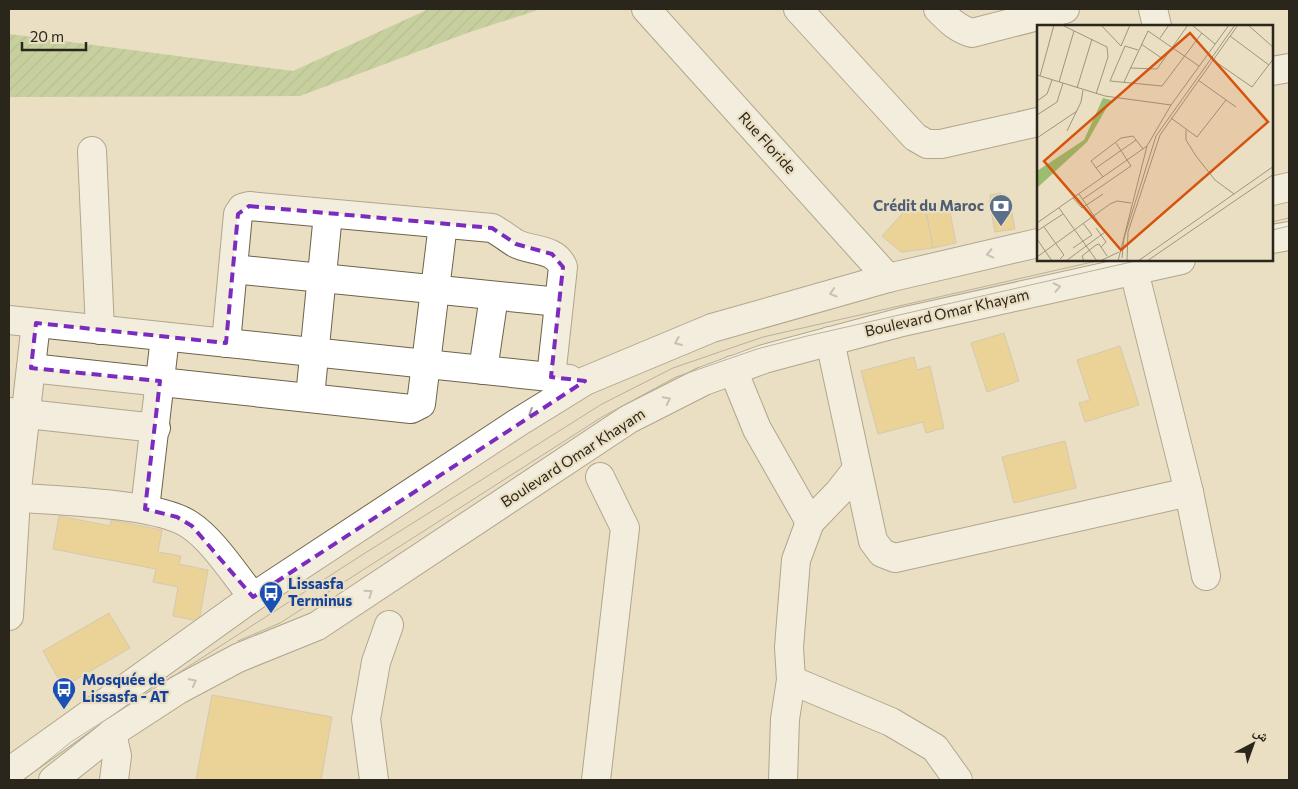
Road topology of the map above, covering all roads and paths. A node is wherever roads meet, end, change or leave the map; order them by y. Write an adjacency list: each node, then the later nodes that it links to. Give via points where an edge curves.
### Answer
1 (646, 9): 22 (street, Rue Floride)
2 (798, 9): 9 (street, via 915,137 927,144 941,144)
3 (938, 9): 5 (street, via 951,23 972,32)
4 (1153, 9): 6 (street)
5 (1054, 10)
6 (1157, 25)
7 (1289, 68): 8 (street)
8 (1273, 71)
9 (1037, 122)
10 (92, 151): 28 (street)
11 (1289, 187): 12 (street)
12 (1273, 191)
13 (328, 214): 14 (street); 19 (street, via 242,208 238,214); 21 (street)
14 (443, 224): 23 (street); 25 (street, via 492,228 516,244 552,254 563,267)
15 (1289, 236): 16 (street)
16 (1273, 240)
17 (1037, 243): 22 (street, one-way to 22)
18 (1175, 261): 20 (street, Boulevard Omar Khayam)
19 (233, 269): 21 (street); 31 (street)
20 (1134, 270): 30 (street, Boulevard Omar Khayam, one-way to 20); 46 (street)
21 (322, 278): 23 (street); 32 (street)
22 (888, 278): 39 (street, one-way to 39, via 712,328)
23 (435, 291): 24 (street); 33 (street)
24 (494, 296): 25 (street); 35 (street)
25 (559, 302): 37 (street)
26 (9, 320): 27 (street)
27 (36, 323): 28 (street); 34 (street)
28 (100, 330): 29 (street)
29 (165, 337): 31 (street); 38 (street)
30 (830, 341): 36 (street, Boulevard Omar Khayam); 44 (street)
31 (214, 342): 32 (street); 40 (street)
32 (315, 353): 33 (street); 41 (street)
33 (426, 364): 35 (street); 41 (street, via 418,408)
34 (30, 368): 38 (street); 42 (street)
35 (483, 370): 37 (street)
36 (733, 370): 49 (street, via 757,429); 56 (street, Boulevard Omar Khayam, one-way to 36, via 178,690 238,658 317,626 629,420 704,381)
37 (550, 377): 39 (street)
38 (160, 381): 40 (street); 43 (street)
39 (585, 381): 52 (street, one-way to 52)
40 (200, 385): 41 (street)
41 (310, 397)
42 (18, 414): 43 (street); 47 (street)
43 (156, 428): 48 (street)
44 (857, 470): 46 (street, via 873,541 882,553 895,558); 49 (street)
45 (600, 476): 61 (street, via 625,528)
46 (1189, 492): 51 (street)
47 (12, 498): 48 (street); 50 (street)
48 (145, 509): 52 (street, via 177,517 192,526)
49 (810, 522): 55 (street, via 796,560)
50 (10, 570): 53 (street)
51 (1206, 576)
52 (253, 597): 57 (street)
53 (9, 616)
54 (389, 625): 60 (street, via 376,662 366,719)
55 (791, 680): 62 (street, via 785,719); 63 (street, via 891,722 935,748)
56 (112, 733): 58 (street, Boulevard Omar Khayam); 59 (street, via 116,756)
57 (9, 772)
58 (53, 780)
59 (114, 780)
60 (374, 780)
61 (596, 780)
62 (783, 780)
63 (958, 780)

